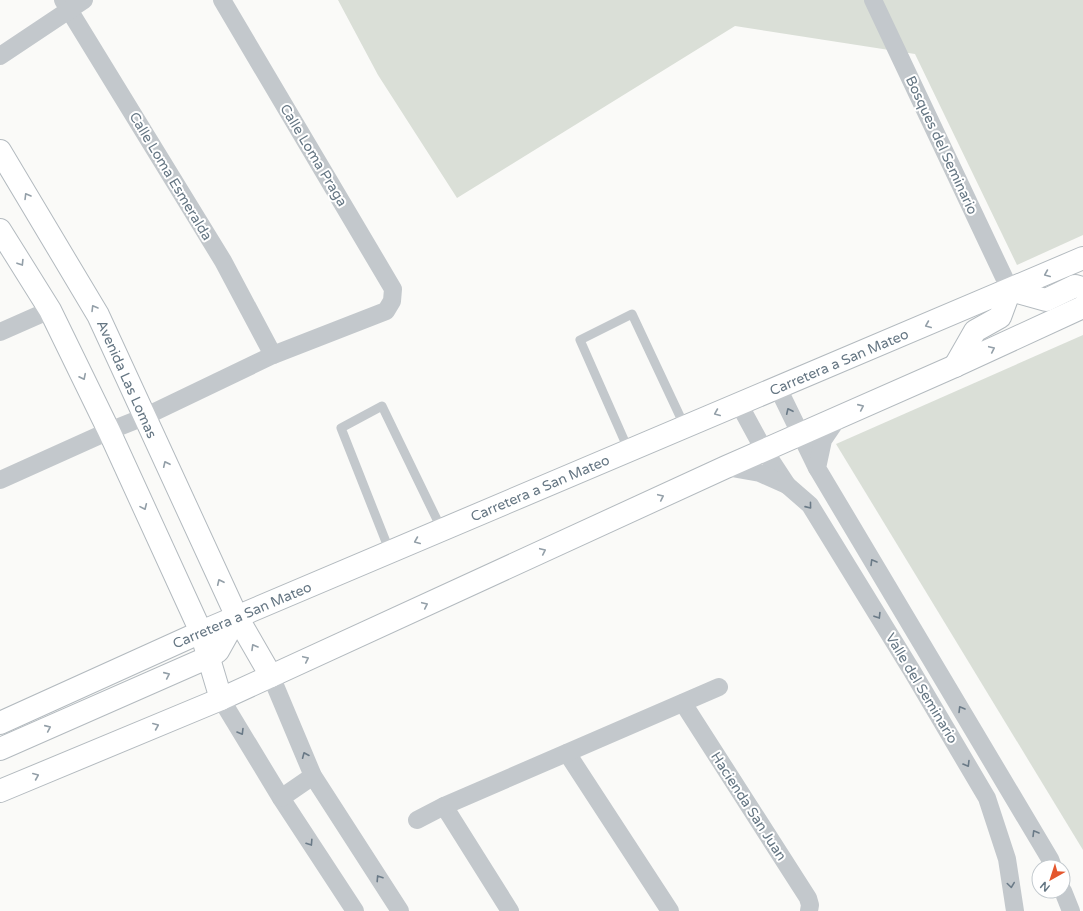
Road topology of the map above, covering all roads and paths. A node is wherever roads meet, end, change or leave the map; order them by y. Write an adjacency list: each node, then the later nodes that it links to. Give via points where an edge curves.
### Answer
1 (222, 0): 13 (street, Calle Loma Praga, via 393,289 392,301 386,311)
2 (873, 0): 9 (street, Bosques del Seminario)
3 (72, 3): 4 (street); 13 (street, Calle Loma Esmeralda, via 223,261)
4 (0, 56)
5 (0, 151): 17 (main road, Avenida Las Lomas, one-way to 5, via 98,315)
6 (0, 230): 11 (main road, one-way to 11)
7 (1083, 258): 9 (main road, Carretera a San Mateo, one-way to 9)
8 (1083, 288): 9 (main road, via 1075,286 1046,300)
9 (1010, 290): 14 (main road, via 1000,317 975,331); 15 (main road, Carretera a San Mateo, one-way to 15)
10 (1083, 307): 14 (main road, one-way to 10)
11 (50, 310): 12 (street); 20 (main road, one-way to 20)
12 (0, 332)
13 (273, 355): 17 (street)
14 (956, 366): 18 (main road, one-way to 14)
15 (778, 388): 16 (main road, Carretera a San Mateo); 21 (street, Valle del Seminario, one-way to 15)
16 (739, 404): 19 (main road, Carretera a San Mateo, one-way to 19); 22 (street, Valle del Seminario)
17 (144, 417): 20 (street); 30 (main road, Avenida Las Lomas, one-way to 17)
18 (838, 418): 21 (main road); 25 (street, via 823,440)
19 (686, 427): 23 (main road, Carretera a San Mateo); 23 (lane, via 632,314 580,340)
20 (109, 431): 26 (street); 31 (main road, one-way to 31)
21 (800, 434): 22 (main road); 25 (street, Valle del Seminario)
22 (764, 450): 24 (main road); 27 (street, Valle del Seminario)
23 (629, 451): 28 (main road, Carretera a San Mateo)
24 (726, 467): 27 (street, Valle del Seminario, via 760,473); 35 (main road, one-way to 24)
25 (817, 468): 33 (street, Valle del Seminario, one-way to 25)
26 (0, 480)
27 (787, 485): 34 (street, Valle del Seminario, one-way to 34, via 810,505)
28 (442, 530): 29 (main road, Carretera a San Mateo, one-way to 29); 29 (lane, via 382,406 341,428)
29 (390, 552): 30 (main road, Carretera a San Mateo)
30 (237, 617): 31 (main road, Carretera a San Mateo); 32 (main road, via 218,651); 35 (main road, Avenida Las Lomas, one-way to 30)
31 (201, 632): 32 (main road); 39 (main road, Carretera a San Mateo)
32 (209, 657): 37 (main road); 40 (main road, one-way to 32)
33 (933, 662): 34 (street); 47 (street, Valle del Seminario, one-way to 33)
34 (912, 671): 54 (street, Valle del Seminario, one-way to 54, via 987,798 1007,859)
35 (271, 676): 37 (main road); 42 (street, one-way to 35)
36 (719, 687): 38 (street)
37 (221, 699): 43 (main road, one-way to 37); 44 (street, one-way to 44)
38 (683, 702): 41 (street); 53 (street, Hacienda San Juan, via 808,898)
39 (0, 724)
40 (0, 749)
41 (568, 753): 45 (street); 52 (street)
42 (313, 776): 44 (street); 50 (street, one-way to 42)
43 (0, 791)
44 (281, 798): 49 (street, one-way to 49)
45 (444, 806): 46 (street); 51 (street)
46 (417, 820)
47 (1050, 859)
48 (1066, 899): 55 (street)
49 (355, 911)
50 (400, 911)
51 (510, 911)
52 (670, 911)
53 (809, 911)
54 (1016, 911)
55 (1071, 911)

